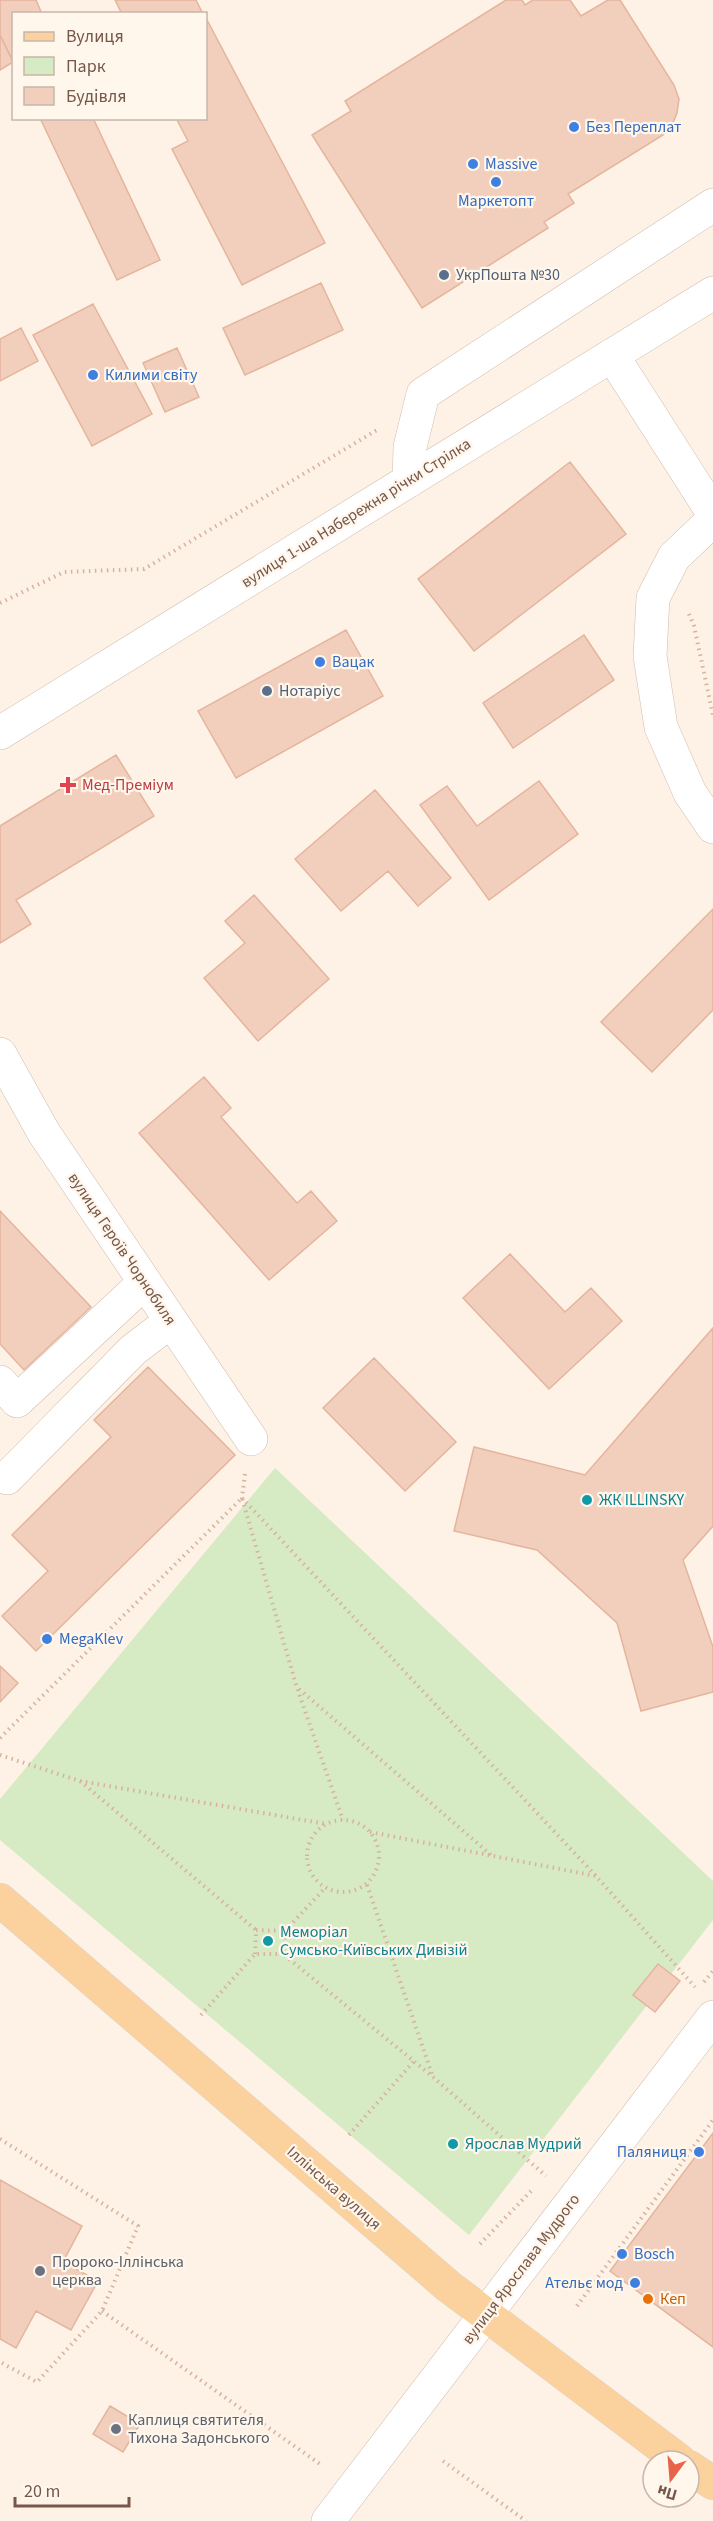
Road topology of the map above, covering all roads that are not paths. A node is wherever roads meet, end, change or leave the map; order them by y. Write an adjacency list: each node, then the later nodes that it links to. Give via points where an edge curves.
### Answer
1 (713, 205): 4 (street, via 423,394 410,447)
2 (713, 293): 3 (street, вулиця 1-ша Набережна річки Стрілка)
3 (612, 355): 4 (street, вулиця 1-ша Набережна річки Стрілка); 5 (street)
4 (409, 481): 7 (street, вулиця 1-ша Набережна річки Стрілка)
5 (713, 513)
6 (713, 520): 8 (street, via 674,557 653,598 650,656 661,727 690,793)
7 (0, 733)
8 (713, 827)
9 (0, 1054): 10 (street, вулиця Героїв Чорнобиля)
10 (8, 1089): 11 (street, вулиця Героїв Чорнобиля, via 44,1133)
11 (145, 1282): 12 (street, вулиця Героїв Чорнобиля); 13 (street, via 17,1401)
12 (171, 1321): 14 (street, вулиця Героїв Чорнобиля); 15 (street, via 134,1350)
13 (0, 1382)
14 (251, 1439)
15 (7, 1478)
16 (0, 1900): 18 (main road, Іллінська вулиця)
17 (705, 2003): 18 (street, вулиця Ярослава Мудрого)
18 (485, 2315): 19 (main road, Іллінська вулиця); 20 (street, вулиця Ярослава Мудрого)
19 (664, 2449)
20 (328, 2521)

